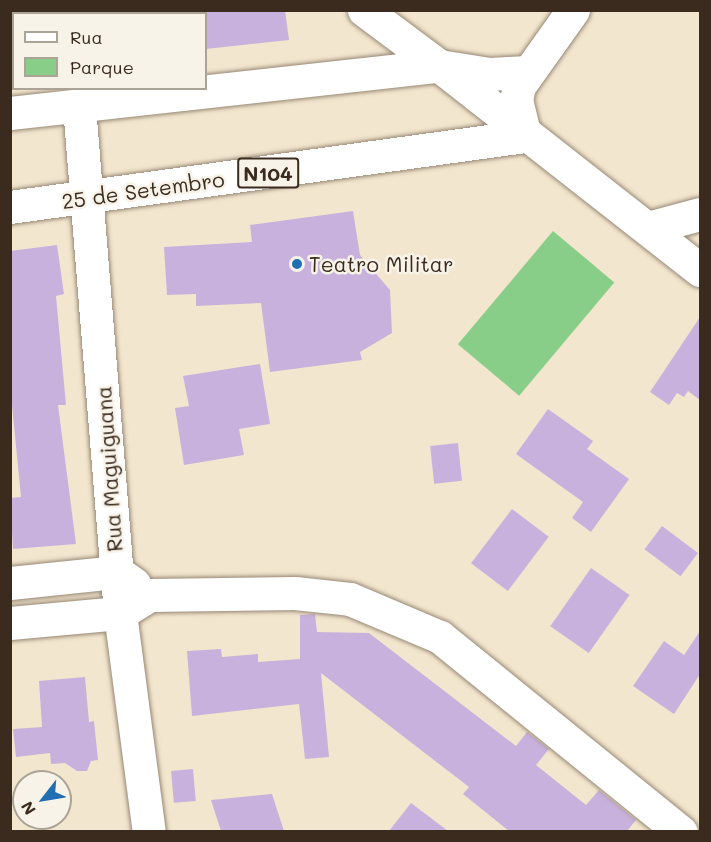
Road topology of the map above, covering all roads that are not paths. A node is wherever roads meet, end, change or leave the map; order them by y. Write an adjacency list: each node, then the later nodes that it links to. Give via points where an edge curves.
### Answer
1 (364, 10): 3 (street)
2 (573, 10): 4 (street)
3 (439, 66): 4 (street, via 489,74); 5 (street); 7 (street)
4 (528, 72): 7 (street, via 516,100)
5 (79, 106): 6 (street); 8 (street, Rua Maguiguana)
6 (10, 113)
7 (525, 136): 8 (street, 25 de Setembro / N104); 11 (street)
8 (88, 199): 9 (street, 25 de Setembro / N104); 13 (street, Rua Maguiguana)
9 (10, 207)
10 (700, 214): 11 (street)
11 (648, 228): 12 (street)
12 (700, 270)
13 (117, 572): 14 (street); 15 (street); 16 (street, Rua Maguiguana)
14 (10, 583)
15 (150, 596): 16 (street); 19 (street, via 295,593 350,599 440,637)
16 (120, 613): 17 (street); 18 (street, Rua Maguiguana)
17 (10, 622)
18 (149, 831)
19 (681, 831)

